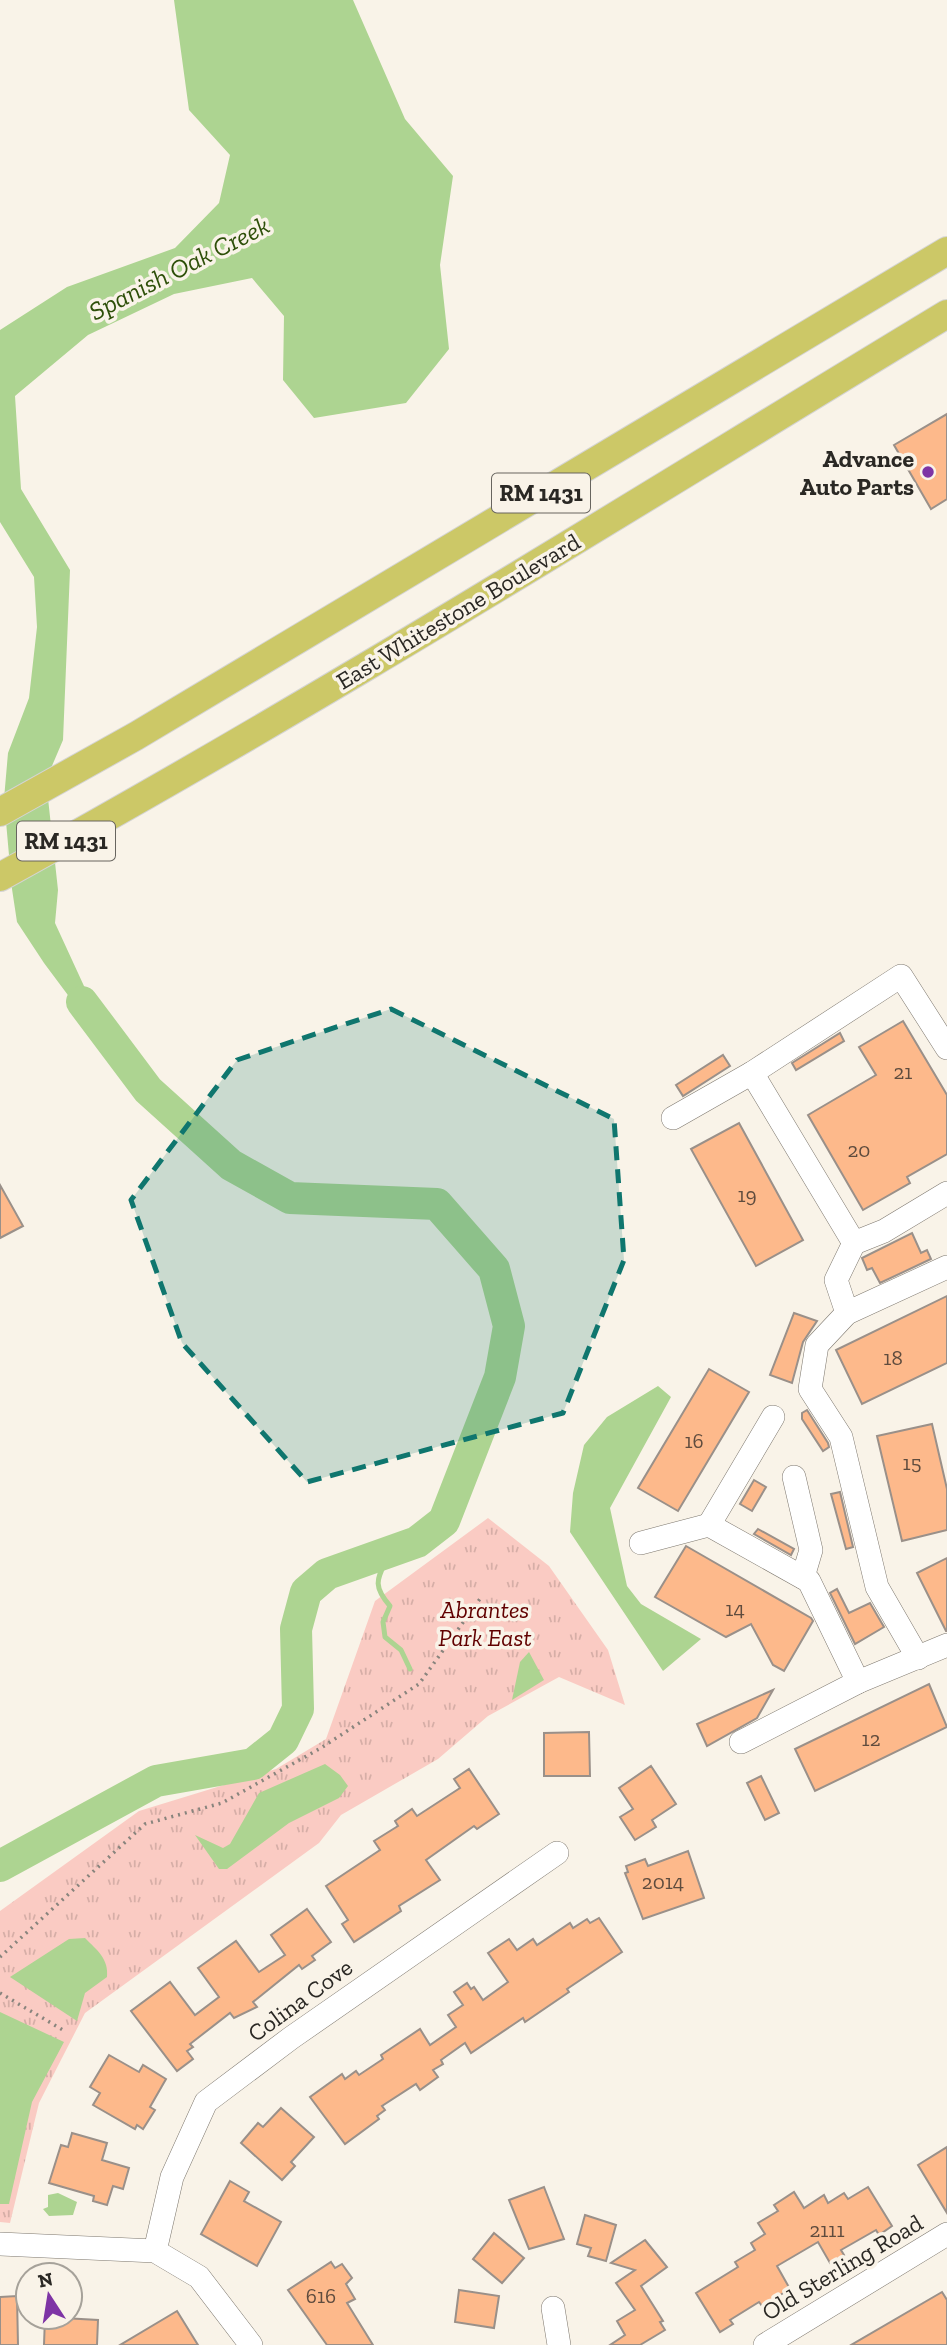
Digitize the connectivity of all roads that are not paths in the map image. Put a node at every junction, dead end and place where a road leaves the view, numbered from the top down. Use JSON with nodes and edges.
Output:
{"nodes":[{"id":1,"x":947,"y":251,"type":"edge"},
{"id":2,"x":947,"y":314,"type":"edge"},
{"id":3,"x":0,"y":812,"type":"edge"},
{"id":4,"x":0,"y":877,"type":"edge"},
{"id":5,"x":947,"y":1048,"type":"edge"},
{"id":6,"x":752,"y":1073,"type":"junction"},
{"id":7,"x":673,"y":1118,"type":"dead end"},
{"id":8,"x":947,"y":1193,"type":"edge"},
{"id":9,"x":854,"y":1243,"type":"junction"},
{"id":10,"x":947,"y":1267,"type":"edge"},
{"id":11,"x":847,"y":1313,"type":"junction"},
{"id":12,"x":773,"y":1417,"type":"dead end"},
{"id":13,"x":794,"y":1477,"type":"dead end"},
{"id":14,"x":709,"y":1525,"type":"junction"},
{"id":15,"x":641,"y":1543,"type":"dead end"},
{"id":16,"x":803,"y":1577,"type":"junction"},
{"id":17,"x":947,"y":1645,"type":"edge"},
{"id":18,"x":918,"y":1658,"type":"junction"},
{"id":19,"x":858,"y":1682,"type":"junction"},
{"id":20,"x":741,"y":1742,"type":"dead end"},
{"id":21,"x":557,"y":1853,"type":"dead end"},
{"id":22,"x":947,"y":2234,"type":"edge"},
{"id":23,"x":0,"y":2244,"type":"edge"},
{"id":24,"x":155,"y":2251,"type":"junction"},
{"id":25,"x":553,"y":2308,"type":"dead end"},
{"id":26,"x":251,"y":2345,"type":"edge"},
{"id":27,"x":559,"y":2345,"type":"edge"},
{"id":28,"x":765,"y":2345,"type":"edge"}],
"edges":[{"from":1,"to":3,"type":"main road","number":"RM 1431"},
{"from":2,"to":4,"type":"main road","name":"East Whitestone Boulevard","number":"RM 1431"},
{"from":5,"to":6,"type":"street"},
{"from":6,"to":7,"type":"street"},
{"from":6,"to":9,"type":"street"},
{"from":8,"to":9,"type":"street"},
{"from":9,"to":11,"type":"street"},
{"from":10,"to":11,"type":"street"},
{"from":11,"to":18,"type":"street"},
{"from":12,"to":14,"type":"street"},
{"from":13,"to":16,"type":"street"},
{"from":14,"to":15,"type":"street"},
{"from":14,"to":16,"type":"street"},
{"from":16,"to":19,"type":"street"},
{"from":17,"to":18,"type":"street"},
{"from":18,"to":19,"type":"street"},
{"from":19,"to":20,"type":"street"},
{"from":21,"to":24,"type":"street","name":"Colina Cove"},
{"from":22,"to":28,"type":"street","name":"Old Sterling Road"},
{"from":23,"to":24,"type":"street"},
{"from":24,"to":26,"type":"street"},
{"from":25,"to":27,"type":"street"}]}
